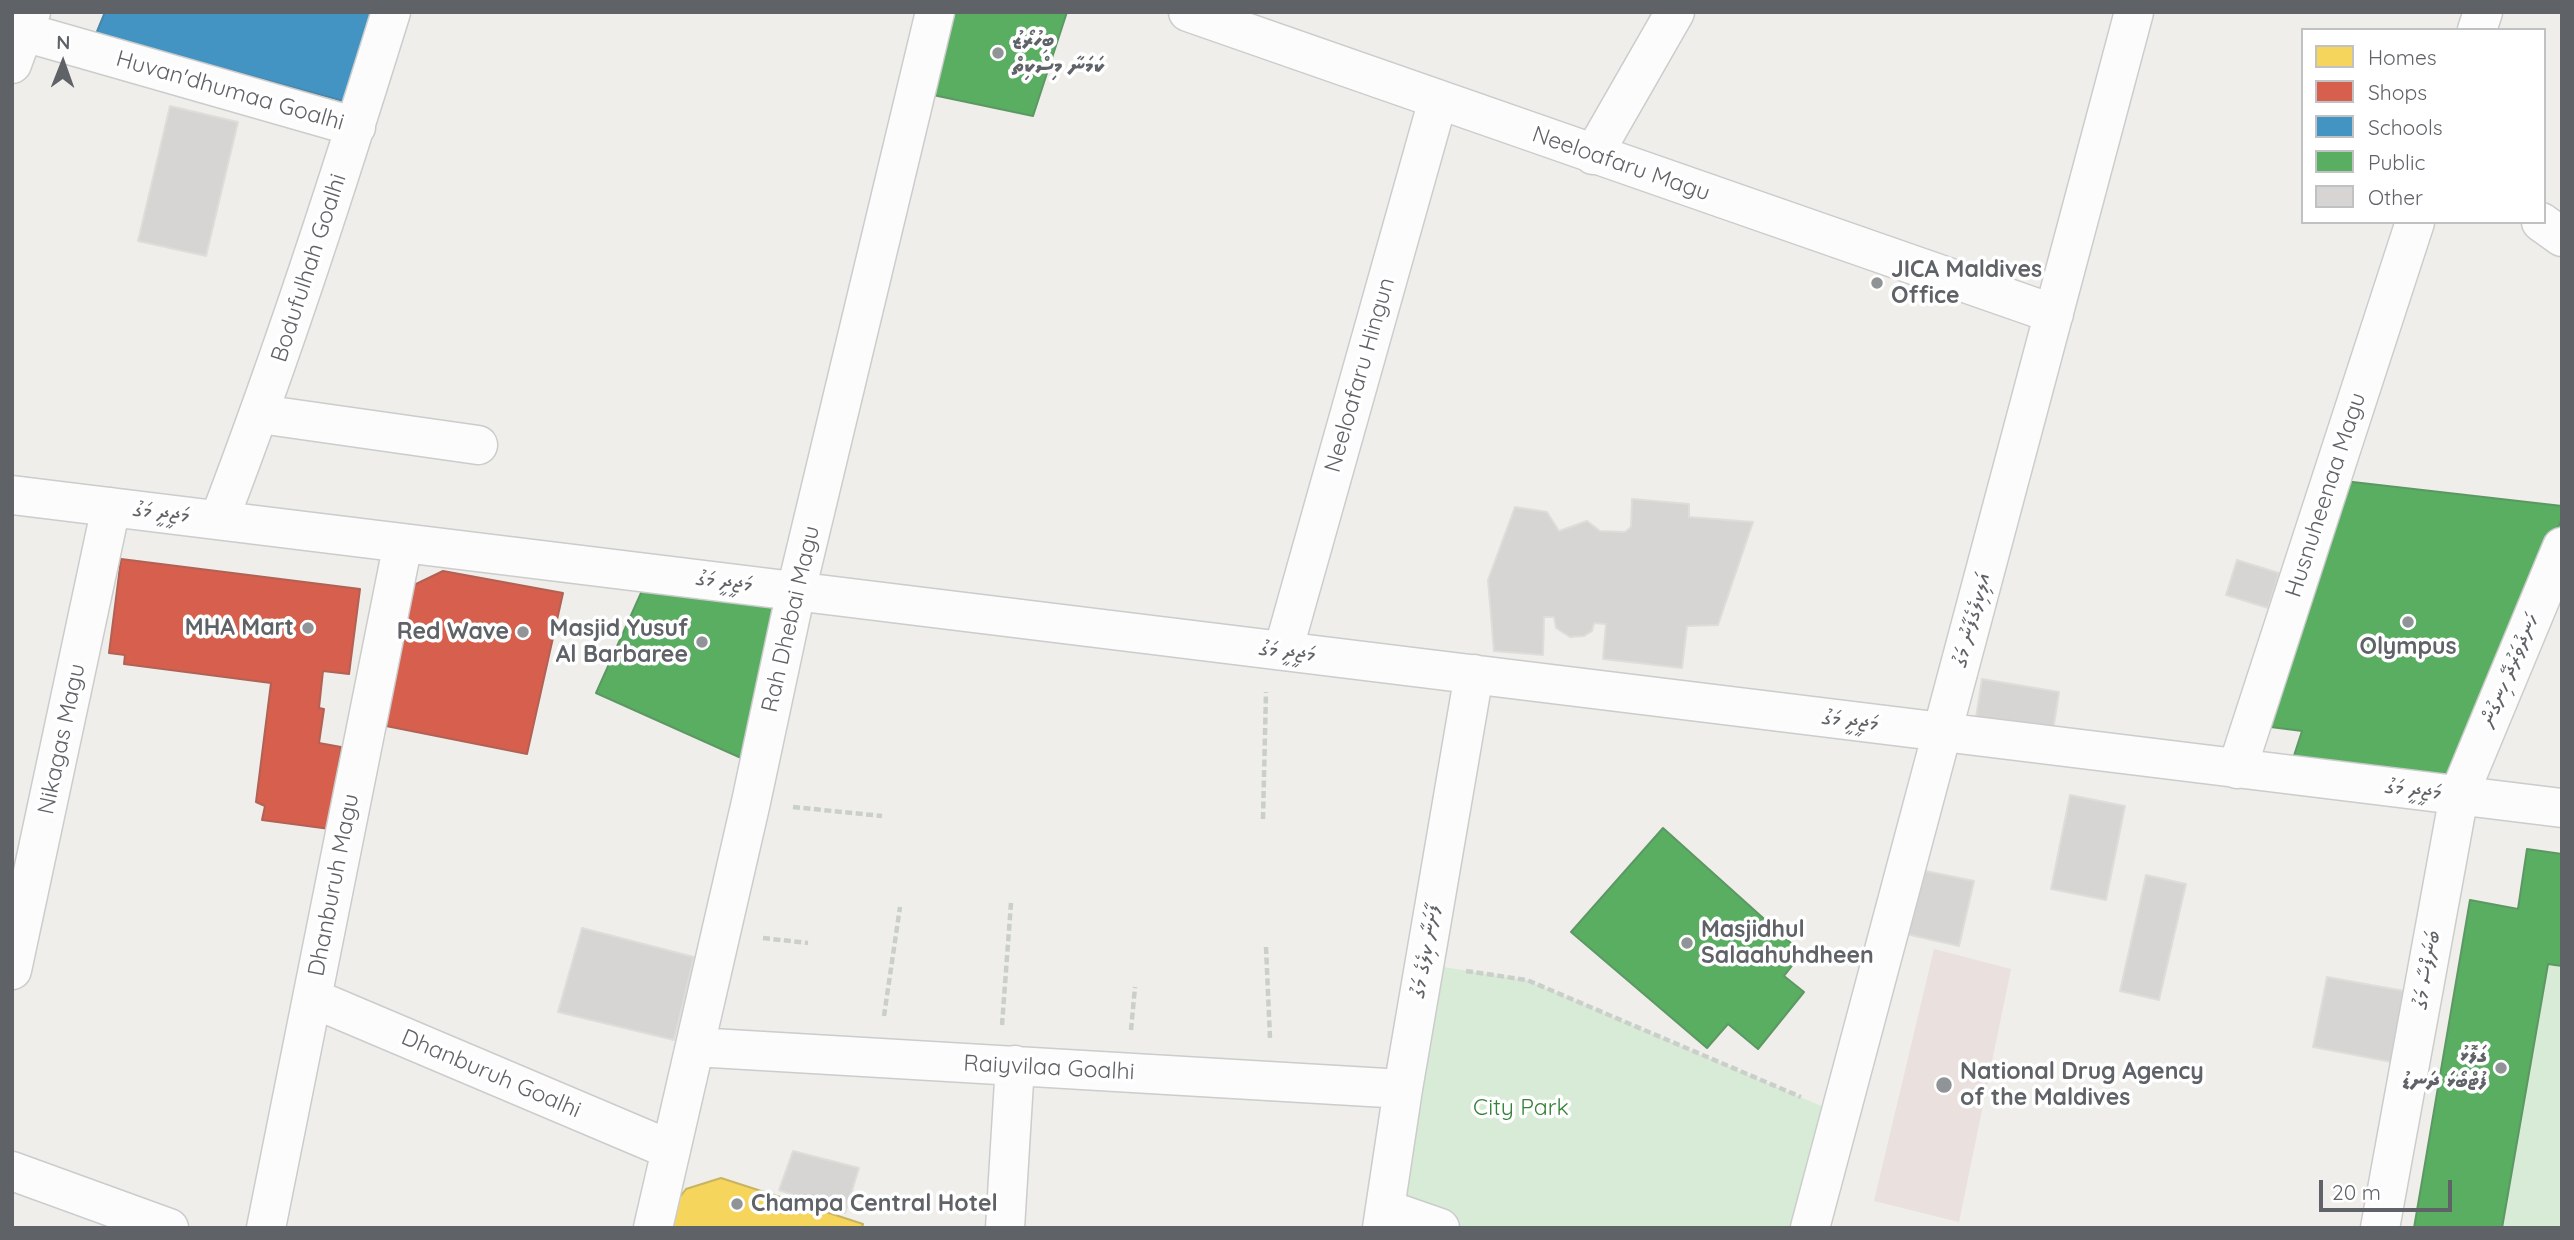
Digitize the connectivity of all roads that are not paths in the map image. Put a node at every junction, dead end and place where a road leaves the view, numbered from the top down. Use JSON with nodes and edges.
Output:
{"nodes":[{"id":1,"x":391,"y":12,"type":"edge"},
{"id":2,"x":935,"y":12,"type":"edge"},
{"id":3,"x":1188,"y":12,"type":"edge"},
{"id":4,"x":1675,"y":12,"type":"edge"},
{"id":5,"x":2134,"y":12,"type":"edge"},
{"id":6,"x":23,"y":36,"type":"edge"},
{"id":7,"x":1438,"y":100,"type":"junction"},
{"id":8,"x":356,"y":127,"type":"junction"},
{"id":9,"x":1593,"y":155,"type":"junction"},
{"id":10,"x":2414,"y":224,"type":"edge"},
{"id":11,"x":2543,"y":224,"type":"edge"},
{"id":12,"x":2562,"y":237,"type":"edge"},
{"id":13,"x":2054,"y":314,"type":"junction"},
{"id":14,"x":260,"y":414,"type":"junction"},
{"id":15,"x":478,"y":445,"type":"dead end"},
{"id":16,"x":12,"y":495,"type":"edge"},
{"id":17,"x":111,"y":507,"type":"junction"},
{"id":18,"x":219,"y":520,"type":"junction"},
{"id":19,"x":403,"y":543,"type":"junction"},
{"id":20,"x":2562,"y":547,"type":"edge"},
{"id":21,"x":796,"y":591,"type":"junction"},
{"id":22,"x":1275,"y":650,"type":"junction"},
{"id":23,"x":1474,"y":674,"type":"junction"},
{"id":24,"x":1942,"y":733,"type":"junction"},
{"id":25,"x":2237,"y":769,"type":"junction"},
{"id":26,"x":2459,"y":795,"type":"junction"},
{"id":27,"x":2562,"y":808,"type":"edge"},
{"id":28,"x":12,"y":971,"type":"edge"},
{"id":29,"x":312,"y":998,"type":"junction"},
{"id":30,"x":695,"y":1047,"type":"junction"},
{"id":31,"x":1007,"y":1065,"type":"junction"},
{"id":32,"x":1403,"y":1089,"type":"junction"},
{"id":33,"x":671,"y":1150,"type":"junction"},
{"id":34,"x":12,"y":1171,"type":"edge"},
{"id":35,"x":1383,"y":1218,"type":"edge"},
{"id":36,"x":169,"y":1228,"type":"edge"},
{"id":37,"x":266,"y":1228,"type":"edge"},
{"id":38,"x":653,"y":1228,"type":"edge"},
{"id":39,"x":1005,"y":1228,"type":"edge"},
{"id":40,"x":1440,"y":1228,"type":"edge"},
{"id":41,"x":1810,"y":1228,"type":"edge"},
{"id":42,"x":2380,"y":1228,"type":"edge"}],
"edges":[{"from":1,"to":8,"type":"street","name":"Bodufulhah Goalhi"},
{"from":2,"to":21,"type":"street","name":"Rah Dhebai Magu"},
{"from":3,"to":7,"type":"street","name":"Neeloafaru Magu"},
{"from":4,"to":9,"type":"street"},
{"from":5,"to":13,"type":"street","name":"އަލިކިލެގެފާނު މަގު"},
{"from":6,"to":8,"type":"street","name":"Huvan'dhumaa Goalhi"},
{"from":7,"to":9,"type":"street","name":"Neeloafaru Magu"},
{"from":7,"to":22,"type":"street","name":"Neeloafaru Hingun"},
{"from":8,"to":14,"type":"street","name":"Bodufulhah Goalhi"},
{"from":9,"to":13,"type":"street","name":"Neeloafaru Magu"},
{"from":10,"to":25,"type":"street","name":"Husnuheenaa Magu"},
{"from":11,"to":12,"type":"street"},
{"from":13,"to":24,"type":"street","name":"އަލިކިލެގެފާނު މަގު"},
{"from":14,"to":15,"type":"street"},
{"from":14,"to":18,"type":"street","name":"Bodufulhah Goalhi"},
{"from":16,"to":17,"type":"street","name":"މަޖީދީ މަގު"},
{"from":17,"to":18,"type":"street","name":"މަޖީދީ މަގު"},
{"from":17,"to":28,"type":"street","name":"Nikagas Magu"},
{"from":18,"to":19,"type":"street","name":"މަޖީދީ މަގު"},
{"from":19,"to":21,"type":"street","name":"މަޖީދީ މަގު"},
{"from":19,"to":29,"type":"street","name":"Dhanburuh Magu"},
{"from":20,"to":26,"type":"street","name":"ހަނދުވަރުދޭ ހިނގުން"},
{"from":21,"to":22,"type":"street","name":"މަޖީދީ މަގު"},
{"from":21,"to":30,"type":"street","name":"Rah Dhebai Magu"},
{"from":22,"to":23,"type":"street","name":"މަޖީދީ މަގު"},
{"from":23,"to":24,"type":"street","name":"މަޖީދީ މަގު"},
{"from":23,"to":32,"type":"street","name":"ފާށަނާ ކިލެގެ މަގު"},
{"from":24,"to":25,"type":"street","name":"މަޖީދީ މަގު"},
{"from":24,"to":41,"type":"street","name":"އަލިކިލެގެފާނު މަގު"},
{"from":25,"to":26,"type":"street","name":"މަޖީދީ މަގު"},
{"from":26,"to":27,"type":"street","name":"މަޖީދީ މަގު"},
{"from":26,"to":42,"type":"street","name":"ބަނަފްސާ މަގު"},
{"from":29,"to":33,"type":"street","name":"Dhanburuh Goalhi"},
{"from":29,"to":37,"type":"street","name":"Dhanburuh Magu"},
{"from":30,"to":31,"type":"street","name":"Raiyvilaa Goalhi"},
{"from":30,"to":33,"type":"street","name":"Rah Dhebai Magu"},
{"from":31,"to":32,"type":"street","name":"Raiyvilaa Goalhi"},
{"from":31,"to":39,"type":"street"},
{"from":32,"to":35,"type":"street","name":"ފާށަނާ ކިލެގެ މަގު"},
{"from":33,"to":38,"type":"street","name":"Rah Dhebai Magu"},
{"from":34,"to":36,"type":"street"},
{"from":35,"to":40,"type":"street"}]}
